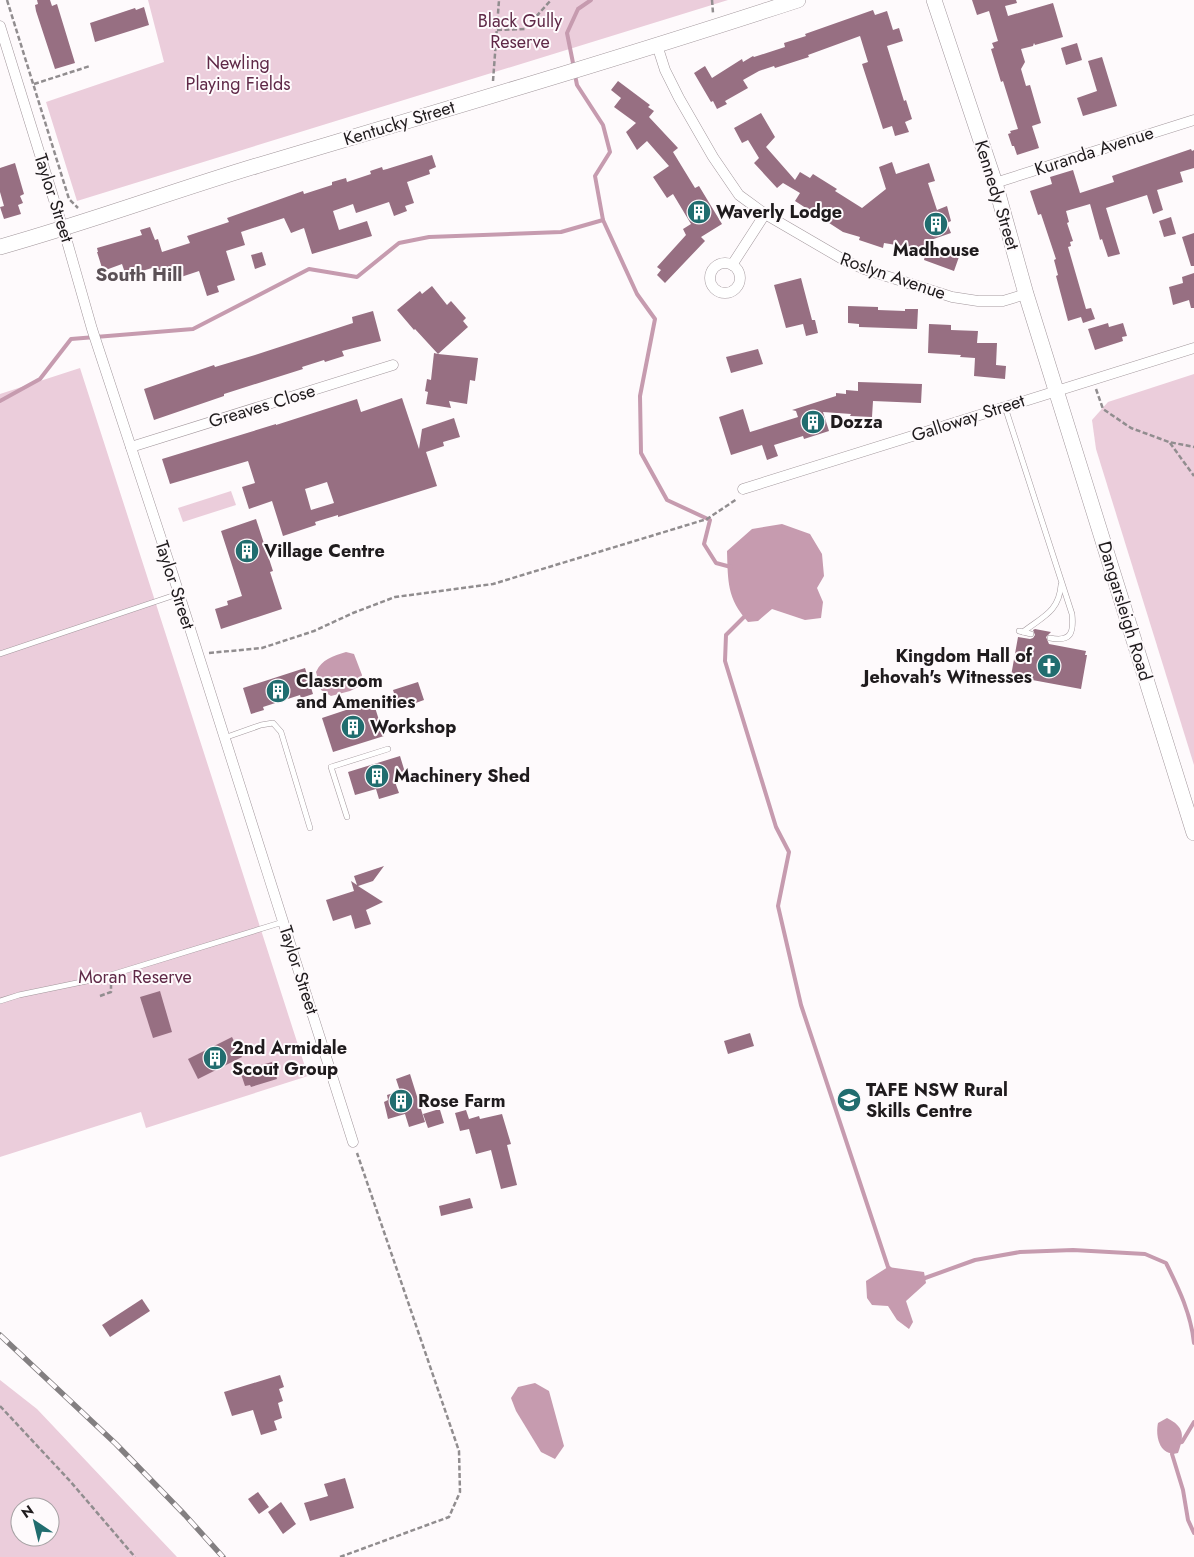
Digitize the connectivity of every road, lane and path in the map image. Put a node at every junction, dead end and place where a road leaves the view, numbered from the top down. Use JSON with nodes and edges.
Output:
{"nodes":[{"id":1,"x":8,"y":0,"type":"edge"},
{"id":2,"x":499,"y":0,"type":"edge"},
{"id":3,"x":551,"y":0,"type":"edge"},
{"id":4,"x":712,"y":0,"type":"edge"},
{"id":5,"x":798,"y":0,"type":"edge"},
{"id":6,"x":934,"y":0,"type":"edge"},
{"id":7,"x":713,"y":11,"type":"dead end"},
{"id":8,"x":0,"y":26,"type":"edge"},
{"id":9,"x":497,"y":30,"type":"junction"},
{"id":10,"x":657,"y":45,"type":"junction"},
{"id":11,"x":90,"y":66,"type":"dead end"},
{"id":12,"x":493,"y":80,"type":"dead end"},
{"id":13,"x":34,"y":84,"type":"junction"},
{"id":14,"x":1194,"y":120,"type":"edge"},
{"id":15,"x":994,"y":183,"type":"junction"},
{"id":16,"x":78,"y":209,"type":"dead end"},
{"id":17,"x":765,"y":214,"type":"junction"},
{"id":18,"x":63,"y":229,"type":"junction"},
{"id":19,"x":0,"y":247,"type":"edge"},
{"id":20,"x":732,"y":265,"type":"dead end"},
{"id":21,"x":1026,"y":294,"type":"junction"},
{"id":22,"x":1194,"y":348,"type":"edge"},
{"id":23,"x":393,"y":365,"type":"dead end"},
{"id":24,"x":1056,"y":390,"type":"junction"},
{"id":25,"x":1096,"y":391,"type":"dead end"},
{"id":26,"x":1004,"y":406,"type":"junction"},
{"id":27,"x":1169,"y":442,"type":"junction"},
{"id":28,"x":131,"y":447,"type":"junction"},
{"id":29,"x":1194,"y":447,"type":"edge"},
{"id":30,"x":1194,"y":476,"type":"edge"},
{"id":31,"x":743,"y":489,"type":"joint"},
{"id":32,"x":1061,"y":582,"type":"junction"},
{"id":33,"x":178,"y":594,"type":"junction"},
{"id":34,"x":1031,"y":634,"type":"dead end"},
{"id":35,"x":1050,"y":638,"type":"dead end"},
{"id":36,"x":203,"y":653,"type":"dead end"},
{"id":37,"x":0,"y":654,"type":"edge"},
{"id":38,"x":224,"y":738,"type":"junction"},
{"id":39,"x":388,"y":749,"type":"dead end"},
{"id":40,"x":347,"y":817,"type":"dead end"},
{"id":41,"x":310,"y":828,"type":"dead end"},
{"id":42,"x":1194,"y":833,"type":"edge"},
{"id":43,"x":284,"y":922,"type":"junction"},
{"id":44,"x":111,"y":975,"type":"junction"},
{"id":45,"x":100,"y":996,"type":"dead end"},
{"id":46,"x":0,"y":1001,"type":"edge"},
{"id":47,"x":353,"y":1142,"type":"joint"},
{"id":48,"x":0,"y":1406,"type":"edge"},
{"id":49,"x":135,"y":1557,"type":"edge"},
{"id":50,"x":340,"y":1557,"type":"edge"}],
"edges":[{"from":1,"to":13,"type":"path"},
{"from":2,"to":9,"type":"path"},
{"from":3,"to":9,"type":"path"},
{"from":4,"to":7,"type":"path"},
{"from":5,"to":10,"type":"street","name":"Kentucky Street"},
{"from":6,"to":15,"type":"street","name":"Kennedy Street"},
{"from":8,"to":18,"type":"street","name":"Taylor Street"},
{"from":9,"to":12,"type":"path"},
{"from":10,"to":17,"type":"street","name":"Roslyn Avenue"},
{"from":10,"to":18,"type":"street","name":"Kentucky Street"},
{"from":11,"to":13,"type":"path"},
{"from":13,"to":16,"type":"path"},
{"from":14,"to":15,"type":"street","name":"Kuranda Avenue"},
{"from":15,"to":21,"type":"street","name":"Kennedy Street"},
{"from":17,"to":20,"type":"street"},
{"from":17,"to":21,"type":"street","name":"Roslyn Avenue"},
{"from":18,"to":19,"type":"street","name":"Kentucky Street"},
{"from":18,"to":28,"type":"street","name":"Taylor Street"},
{"from":21,"to":24,"type":"street","name":"Kennedy Street"},
{"from":22,"to":24,"type":"street","name":"Galloway Street"},
{"from":23,"to":28,"type":"street","name":"Greaves Close"},
{"from":24,"to":26,"type":"street","name":"Galloway Street"},
{"from":24,"to":42,"type":"street","name":"Dangarsleigh Road"},
{"from":25,"to":27,"type":"path"},
{"from":26,"to":31,"type":"street","name":"Galloway Street"},
{"from":26,"to":32,"type":"lane"},
{"from":27,"to":29,"type":"path"},
{"from":27,"to":30,"type":"path"},
{"from":28,"to":33,"type":"street","name":"Taylor Street"},
{"from":31,"to":36,"type":"path"},
{"from":32,"to":34,"type":"lane"},
{"from":32,"to":35,"type":"lane"},
{"from":33,"to":37,"type":"lane"},
{"from":33,"to":38,"type":"street","name":"Taylor Street"},
{"from":38,"to":41,"type":"lane"},
{"from":38,"to":43,"type":"street","name":"Taylor Street"},
{"from":39,"to":40,"type":"lane"},
{"from":43,"to":44,"type":"lane"},
{"from":43,"to":47,"type":"street","name":"Taylor Street"},
{"from":44,"to":45,"type":"path"},
{"from":44,"to":46,"type":"lane"},
{"from":47,"to":50,"type":"path"},
{"from":48,"to":49,"type":"path"}]}
